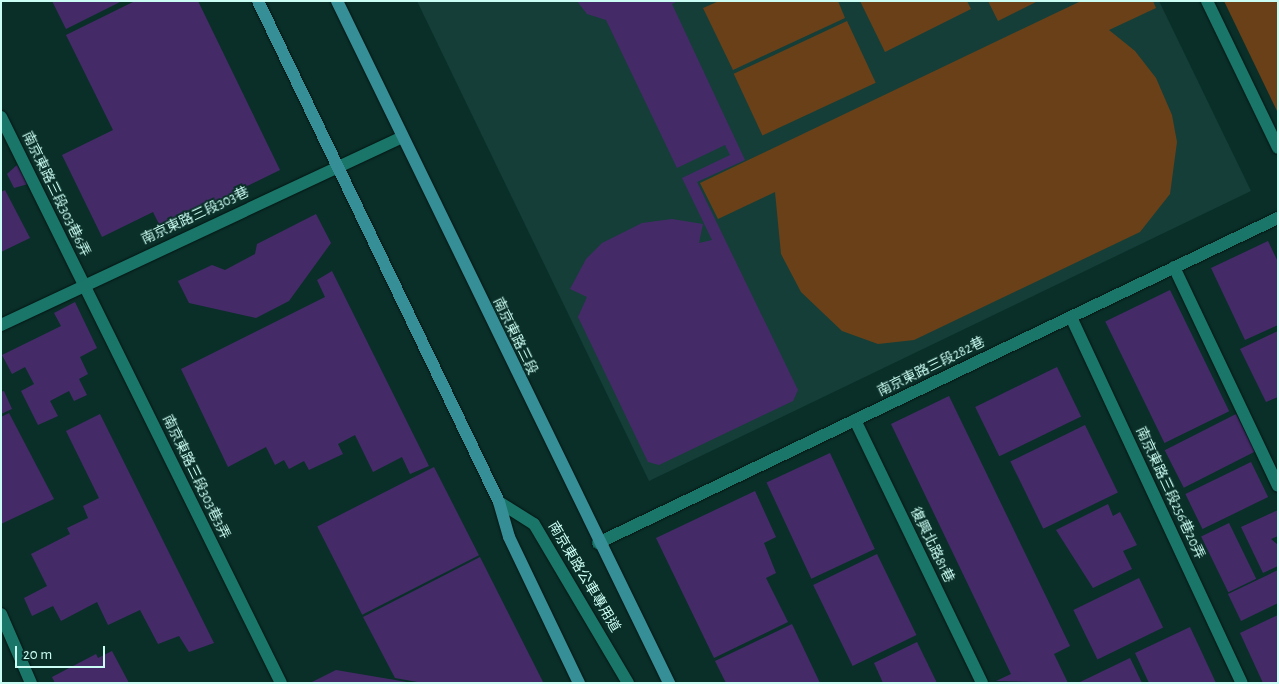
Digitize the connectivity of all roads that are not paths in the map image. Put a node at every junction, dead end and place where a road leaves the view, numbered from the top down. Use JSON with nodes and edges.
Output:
{"nodes":[{"id":1,"x":258,"y":1,"type":"edge"},
{"id":2,"x":337,"y":1,"type":"edge"},
{"id":3,"x":1207,"y":1,"type":"edge"},
{"id":4,"x":1,"y":117,"type":"edge"},
{"id":5,"x":402,"y":137,"type":"junction"},
{"id":6,"x":1278,"y":148,"type":"edge"},
{"id":7,"x":337,"y":166,"type":"junction"},
{"id":8,"x":1278,"y":218,"type":"edge"},
{"id":9,"x":1174,"y":267,"type":"junction"},
{"id":10,"x":83,"y":284,"type":"junction"},
{"id":11,"x":1071,"y":317,"type":"junction"},
{"id":12,"x":1,"y":324,"type":"edge"},
{"id":13,"x":855,"y":420,"type":"junction"},
{"id":14,"x":1278,"y":486,"type":"edge"},
{"id":15,"x":499,"y":502,"type":"junction"},
{"id":16,"x":598,"y":543,"type":"junction"},
{"id":17,"x":1,"y":614,"type":"edge"},
{"id":18,"x":31,"y":683,"type":"edge"},
{"id":19,"x":281,"y":683,"type":"edge"},
{"id":20,"x":579,"y":683,"type":"edge"},
{"id":21,"x":628,"y":683,"type":"edge"},
{"id":22,"x":669,"y":683,"type":"edge"},
{"id":23,"x":982,"y":683,"type":"edge"},
{"id":24,"x":1242,"y":683,"type":"edge"}],
"edges":[{"from":1,"to":7,"type":"main road"},
{"from":2,"to":5,"type":"main road","name":"南京東路三段"},
{"from":3,"to":6,"type":"street"},
{"from":4,"to":10,"type":"street","name":"南京東路三段303巷6弄"},
{"from":5,"to":7,"type":"street","name":"南京東路三段303巷"},
{"from":5,"to":16,"type":"main road","name":"南京東路三段"},
{"from":7,"to":10,"type":"street","name":"南京東路三段303巷"},
{"from":7,"to":15,"type":"main road"},
{"from":8,"to":9,"type":"street","name":"南京東路三段282巷"},
{"from":9,"to":11,"type":"street","name":"南京東路三段282巷"},
{"from":9,"to":14,"type":"street"},
{"from":10,"to":12,"type":"street","name":"南京東路三段303巷"},
{"from":10,"to":19,"type":"street","name":"南京東路三段303巷3弄"},
{"from":11,"to":13,"type":"street","name":"南京東路三段282巷"},
{"from":11,"to":24,"type":"street","name":"南京東路三段256巷20弄"},
{"from":13,"to":16,"type":"street","name":"南京東路三段282巷"},
{"from":13,"to":23,"type":"street","name":"復興北路81巷"},
{"from":15,"to":20,"type":"main road"},
{"from":15,"to":21,"type":"street","name":"南京東路公車專用道"},
{"from":16,"to":22,"type":"main road","name":"南京東路三段"},
{"from":17,"to":18,"type":"street"}]}
